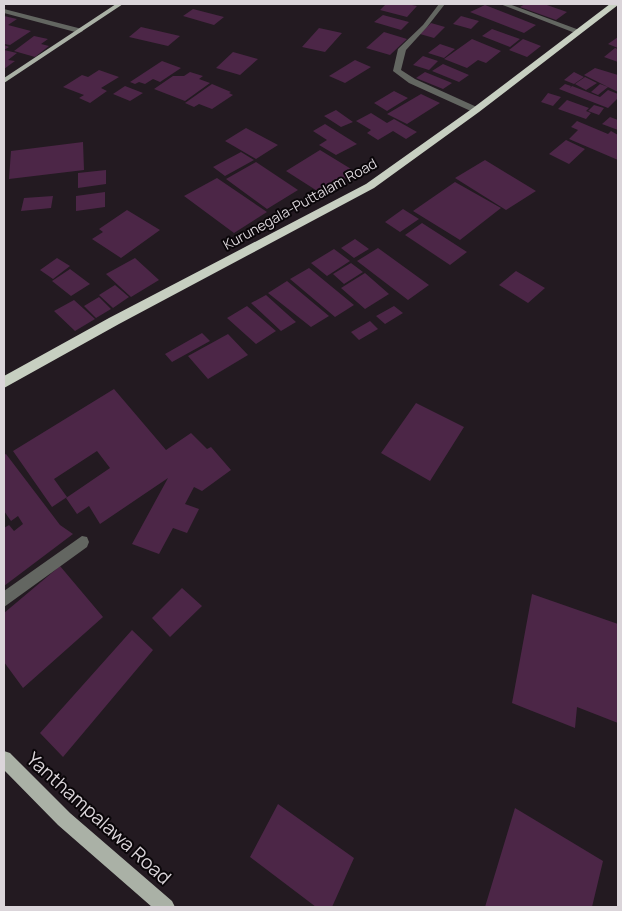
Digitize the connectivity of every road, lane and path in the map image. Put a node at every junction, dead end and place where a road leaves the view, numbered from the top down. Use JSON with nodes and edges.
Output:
{"nodes":[{"id":1,"x":120,"y":4,"type":"edge"},
{"id":2,"x":442,"y":4,"type":"edge"},
{"id":3,"x":503,"y":4,"type":"edge"},
{"id":4,"x":615,"y":4,"type":"edge"},
{"id":5,"x":4,"y":11,"type":"edge"},
{"id":6,"x":79,"y":31,"type":"junction"},
{"id":7,"x":578,"y":31,"type":"junction"},
{"id":8,"x":4,"y":81,"type":"edge"},
{"id":9,"x":476,"y":110,"type":"junction"},
{"id":10,"x":4,"y":383,"type":"edge"},
{"id":11,"x":82,"y":542,"type":"dead end"},
{"id":12,"x":4,"y":600,"type":"edge"},
{"id":13,"x":4,"y":759,"type":"edge"},
{"id":14,"x":166,"y":907,"type":"edge"}],
"edges":[{"from":1,"to":6,"type":"main road"},
{"from":2,"to":9,"type":"street"},
{"from":3,"to":7,"type":"street"},
{"from":4,"to":7,"type":"highway","name":"Kurunegala-Puttalam Road"},
{"from":5,"to":6,"type":"street"},
{"from":6,"to":8,"type":"main road"},
{"from":7,"to":9,"type":"highway","name":"Kurunegala-Puttalam Road"},
{"from":9,"to":10,"type":"highway","name":"Kurunegala-Puttalam Road"},
{"from":11,"to":12,"type":"street"},
{"from":13,"to":14,"type":"main road","name":"Yanthampalawa Road"}]}
